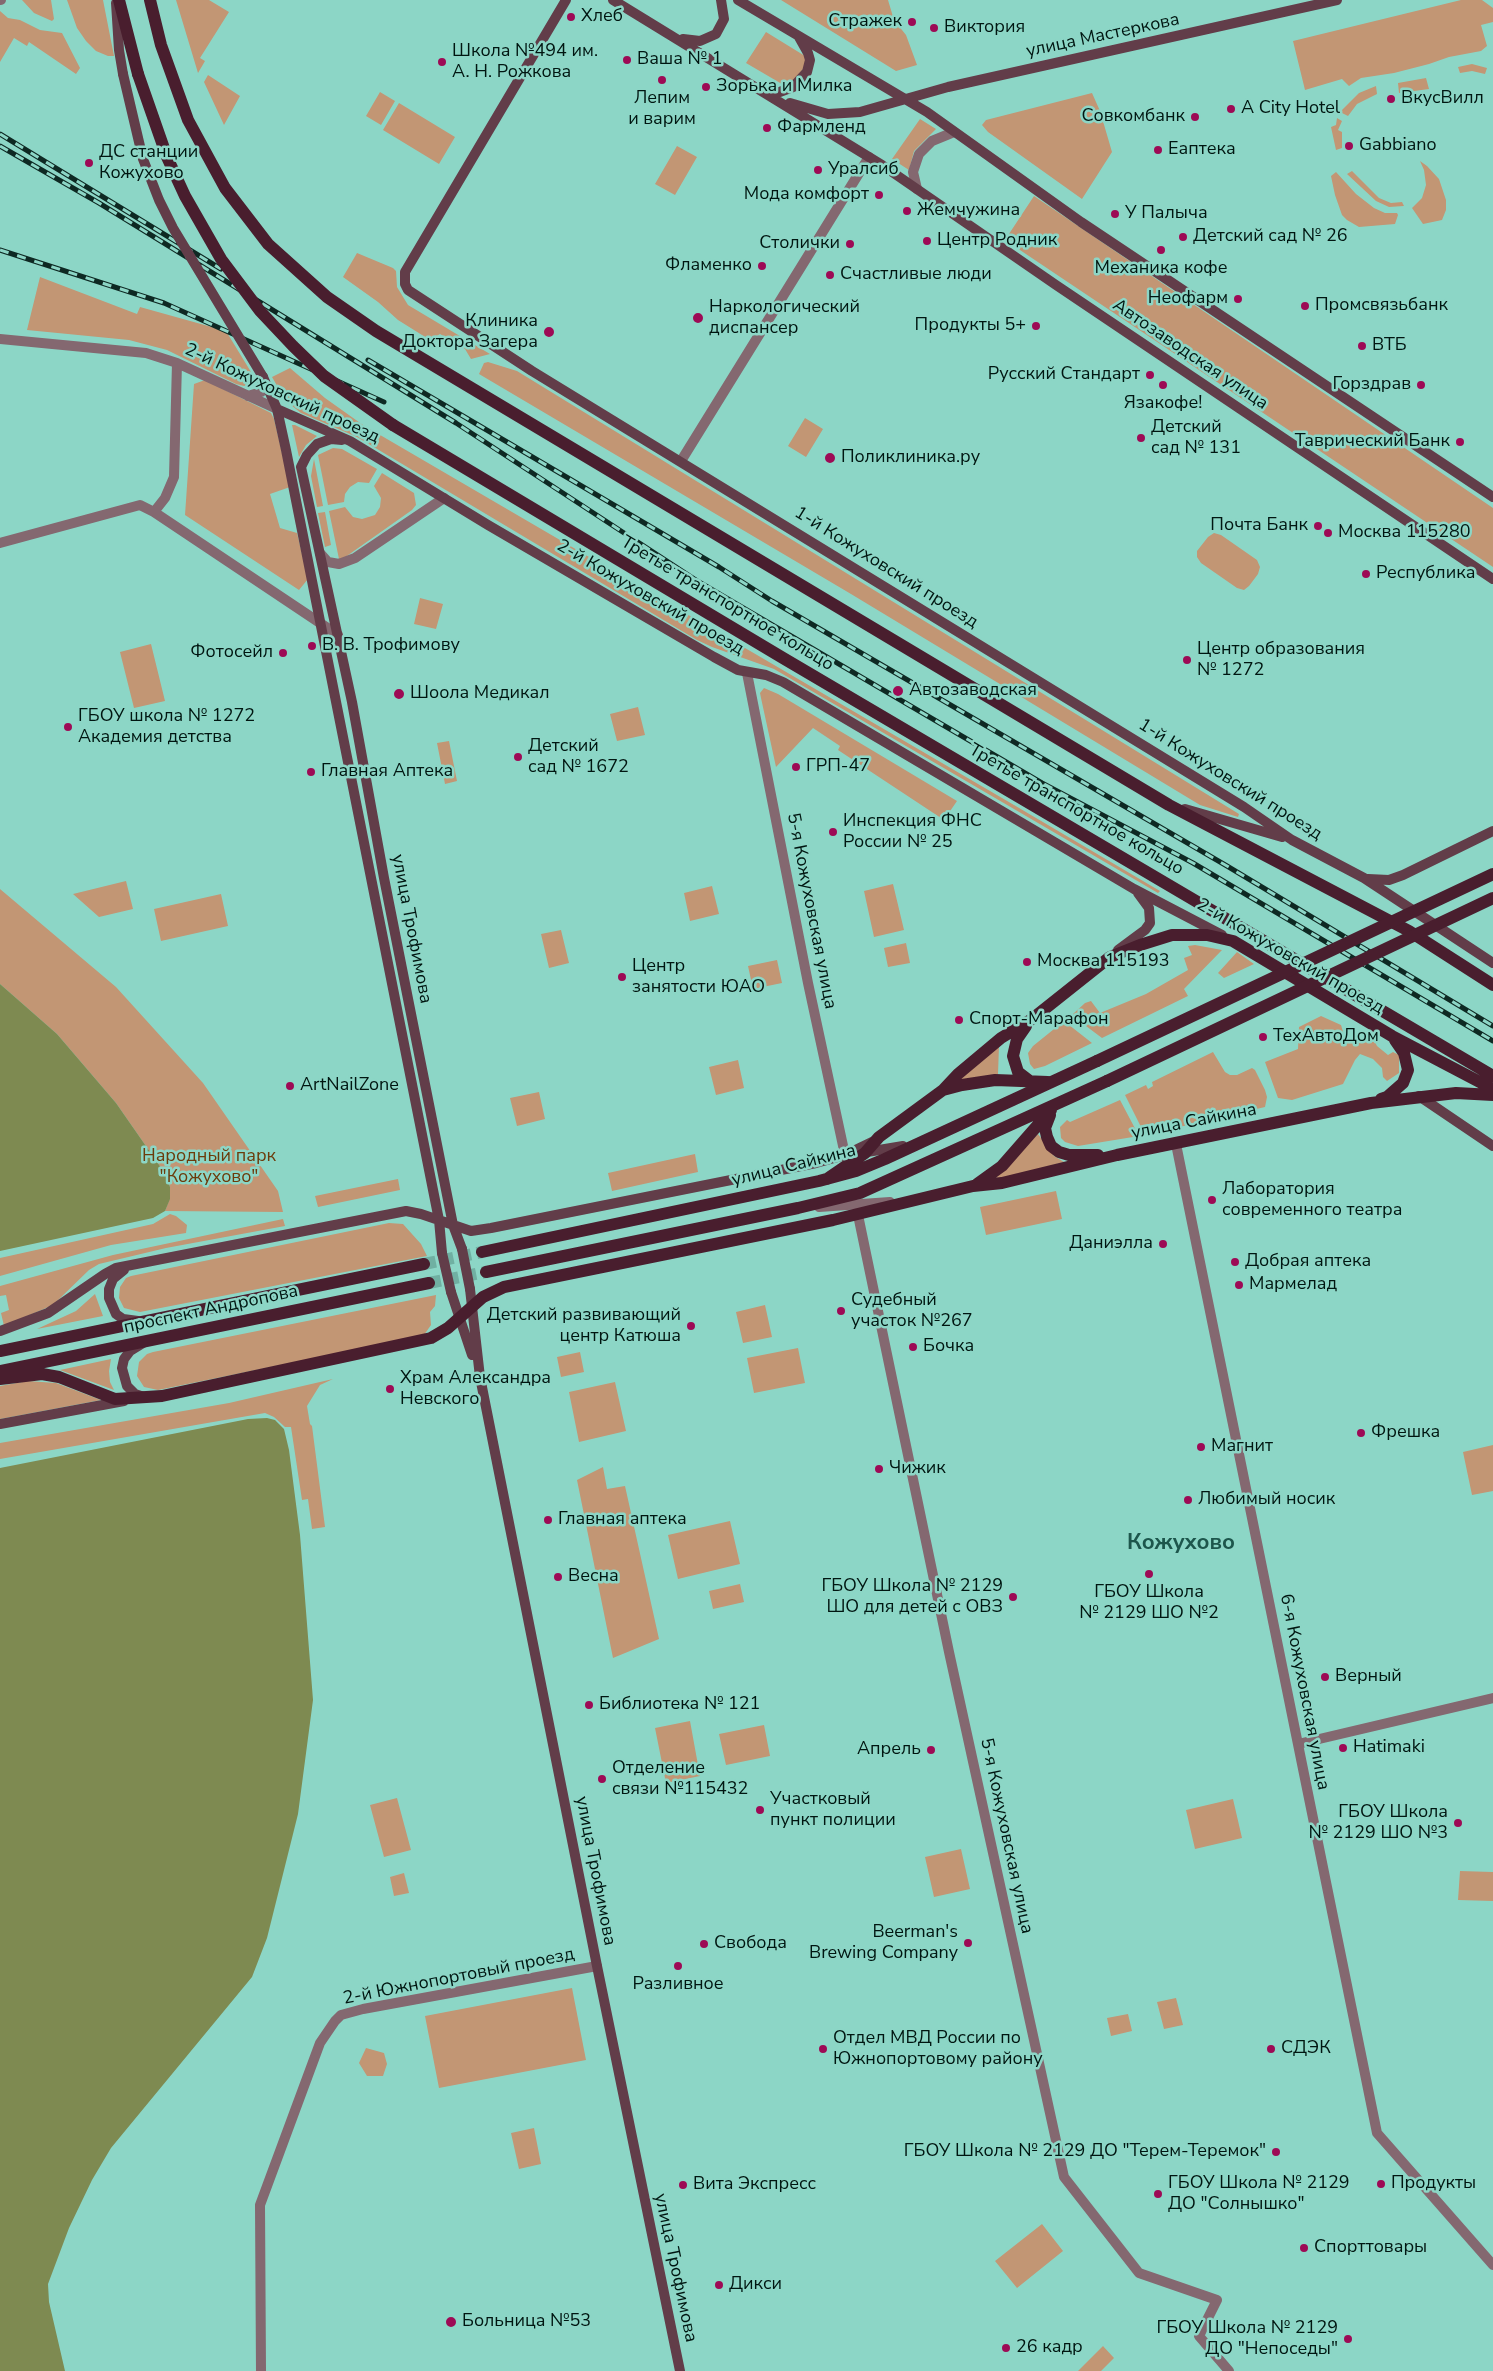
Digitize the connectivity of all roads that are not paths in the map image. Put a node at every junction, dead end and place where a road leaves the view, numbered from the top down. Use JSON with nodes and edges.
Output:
{"nodes":[{"id":1,"x":117,"y":0,"type":"edge"},
{"id":2,"x":150,"y":0,"type":"edge"},
{"id":3,"x":566,"y":0,"type":"edge"},
{"id":4,"x":613,"y":0,"type":"edge"},
{"id":5,"x":721,"y":0,"type":"edge"},
{"id":6,"x":738,"y":0,"type":"edge"},
{"id":7,"x":1337,"y":0,"type":"edge"},
{"id":8,"x":798,"y":36,"type":"junction"},
{"id":9,"x":677,"y":38,"type":"junction"},
{"id":10,"x":769,"y":95,"type":"junction"},
{"id":11,"x":905,"y":99,"type":"junction"},
{"id":12,"x":954,"y":132,"type":"junction"},
{"id":13,"x":869,"y":157,"type":"junction"},
{"id":14,"x":917,"y":190,"type":"junction"},
{"id":15,"x":0,"y":339,"type":"edge"},
{"id":16,"x":177,"y":363,"type":"junction"},
{"id":17,"x":263,"y":377,"type":"junction"},
{"id":18,"x":248,"y":396,"type":"junction"},
{"id":19,"x":277,"y":409,"type":"junction"},
{"id":20,"x":350,"y":441,"type":"junction"},
{"id":21,"x":681,"y":461,"type":"junction"},
{"id":22,"x":1493,"y":497,"type":"edge"},
{"id":23,"x":444,"y":498,"type":"junction"},
{"id":24,"x":154,"y":512,"type":"junction"},
{"id":25,"x":0,"y":543,"type":"edge"},
{"id":26,"x":320,"y":553,"type":"junction"},
{"id":27,"x":1493,"y":579,"type":"edge"},
{"id":28,"x":320,"y":624,"type":"junction"},
{"id":29,"x":338,"y":635,"type":"junction"},
{"id":30,"x":747,"y":672,"type":"junction"},
{"id":31,"x":1169,"y":805,"type":"junction"},
{"id":32,"x":1493,"y":831,"type":"edge"},
{"id":33,"x":1292,"y":840,"type":"junction"},
{"id":34,"x":1493,"y":874,"type":"edge"},
{"id":35,"x":1403,"y":875,"type":"junction"},
{"id":36,"x":1364,"y":878,"type":"junction"},
{"id":37,"x":1134,"y":889,"type":"junction"},
{"id":38,"x":1493,"y":898,"type":"edge"},
{"id":39,"x":1399,"y":900,"type":"junction"},
{"id":40,"x":1233,"y":941,"type":"junction"},
{"id":41,"x":1477,"y":954,"type":"junction"},
{"id":42,"x":1110,"y":957,"type":"junction"},
{"id":43,"x":1493,"y":957,"type":"edge"},
{"id":44,"x":1493,"y":963,"type":"edge"},
{"id":45,"x":1493,"y":985,"type":"edge"},
{"id":46,"x":1032,"y":1019,"type":"junction"},
{"id":47,"x":1392,"y":1036,"type":"junction"},
{"id":48,"x":1493,"y":1076,"type":"edge"},
{"id":49,"x":1060,"y":1079,"type":"junction"},
{"id":50,"x":1033,"y":1083,"type":"junction"},
{"id":51,"x":943,"y":1090,"type":"junction"},
{"id":52,"x":1493,"y":1090,"type":"edge"},
{"id":53,"x":1493,"y":1095,"type":"edge"},
{"id":54,"x":1419,"y":1096,"type":"junction"},
{"id":55,"x":1372,"y":1103,"type":"junction"},
{"id":56,"x":1054,"y":1106,"type":"junction"},
{"id":57,"x":879,"y":1137,"type":"junction"},
{"id":58,"x":921,"y":1142,"type":"junction"},
{"id":59,"x":1176,"y":1144,"type":"junction"},
{"id":60,"x":1493,"y":1146,"type":"edge"},
{"id":61,"x":865,"y":1153,"type":"junction"},
{"id":62,"x":845,"y":1155,"type":"junction"},
{"id":63,"x":1117,"y":1155,"type":"junction"},
{"id":64,"x":827,"y":1179,"type":"junction"},
{"id":65,"x":973,"y":1186,"type":"junction"},
{"id":66,"x":909,"y":1201,"type":"junction"},
{"id":67,"x":798,"y":1208,"type":"junction"},
{"id":68,"x":858,"y":1215,"type":"junction"},
{"id":69,"x":439,"y":1220,"type":"junction"},
{"id":70,"x":453,"y":1225,"type":"junction"},
{"id":71,"x":482,"y":1252,"type":"tunnel mouth"},
{"id":72,"x":140,"y":1264,"type":"junction"},
{"id":73,"x":424,"y":1264,"type":"tunnel mouth"},
{"id":74,"x":486,"y":1272,"type":"tunnel mouth"},
{"id":75,"x":429,"y":1283,"type":"tunnel mouth"},
{"id":76,"x":472,"y":1308,"type":"junction"},
{"id":77,"x":460,"y":1318,"type":"junction"},
{"id":78,"x":146,"y":1321,"type":"junction"},
{"id":79,"x":0,"y":1331,"type":"edge"},
{"id":80,"x":150,"y":1340,"type":"junction"},
{"id":81,"x":0,"y":1351,"type":"edge"},
{"id":82,"x":0,"y":1371,"type":"edge"},
{"id":83,"x":480,"y":1377,"type":"junction"},
{"id":84,"x":0,"y":1379,"type":"edge"},
{"id":85,"x":145,"y":1398,"type":"junction"},
{"id":86,"x":0,"y":1424,"type":"edge"},
{"id":87,"x":1493,"y":1698,"type":"edge"},
{"id":88,"x":1298,"y":1744,"type":"junction"},
{"id":89,"x":596,"y":1966,"type":"junction"},
{"id":90,"x":1493,"y":2265,"type":"edge"},
{"id":91,"x":261,"y":2371,"type":"edge"},
{"id":92,"x":680,"y":2371,"type":"edge"},
{"id":93,"x":1230,"y":2371,"type":"edge"}],
"edges":[{"from":1,"to":17,"type":"main road","name":"улица Трофимова","bridge":true},
{"from":1,"to":48,"type":"main road","name":"Третье транспортное кольцо","bridge":true},
{"from":2,"to":31,"type":"main road"},
{"from":3,"to":21,"type":"main road","name":"1-й Кожуховский проезд"},
{"from":4,"to":9,"type":"main road"},
{"from":5,"to":9,"type":"main road"},
{"from":6,"to":8,"type":"main road"},
{"from":7,"to":11,"type":"main road","name":"улица Мастеркова"},
{"from":8,"to":10,"type":"main road"},
{"from":8,"to":11,"type":"main road"},
{"from":9,"to":10,"type":"main road"},
{"from":10,"to":11,"type":"main road","name":"улица Мастеркова"},
{"from":10,"to":13,"type":"main road","name":"Автозаводская улица"},
{"from":11,"to":12,"type":"main road"},
{"from":12,"to":14,"type":"street"},
{"from":12,"to":22,"type":"main road"},
{"from":13,"to":14,"type":"main road","name":"Автозаводская улица"},
{"from":13,"to":21,"type":"street"},
{"from":14,"to":27,"type":"main road","name":"Автозаводская улица"},
{"from":15,"to":16,"type":"street","name":"2-й Кожуховский проезд"},
{"from":16,"to":18,"type":"street","name":"2-й Кожуховский проезд"},
{"from":16,"to":24,"type":"street"},
{"from":17,"to":18,"type":"street"},
{"from":17,"to":19,"type":"main road","name":"улица Трофимова"},
{"from":18,"to":19,"type":"street","name":"2-й Кожуховский проезд"},
{"from":19,"to":20,"type":"main road","name":"2-й Кожуховский проезд"},
{"from":19,"to":28,"type":"main road","name":"улица Трофимова"},
{"from":20,"to":23,"type":"main road","name":"2-й Кожуховский проезд"},
{"from":20,"to":26,"type":"main road","name":"улица Трофимова"},
{"from":21,"to":33,"type":"main road","name":"1-й Кожуховский проезд"},
{"from":23,"to":26,"type":"street"},
{"from":23,"to":30,"type":"main road","name":"2-й Кожуховский проезд"},
{"from":24,"to":25,"type":"street"},
{"from":24,"to":28,"type":"street"},
{"from":26,"to":29,"type":"main road","name":"улица Трофимова"},
{"from":28,"to":29,"type":"street"},
{"from":28,"to":69,"type":"main road","name":"улица Трофимова"},
{"from":29,"to":70,"type":"main road","name":"улица Трофимова"},
{"from":30,"to":37,"type":"main road","name":"2-й Кожуховский проезд"},
{"from":30,"to":62,"type":"street","name":"5-я Кожуховская улица"},
{"from":31,"to":33,"type":"main road"},
{"from":31,"to":45,"type":"main road"},
{"from":32,"to":35,"type":"main road"},
{"from":33,"to":36,"type":"main road","name":"1-й Кожуховский проезд"},
{"from":34,"to":49,"type":"main road","name":"улица Сайкина","bridge":true},
{"from":35,"to":36,"type":"main road"},
{"from":35,"to":39,"type":"main road"},
{"from":36,"to":39,"type":"main road","name":"1-й Кожуховский проезд"},
{"from":37,"to":40,"type":"main road","name":"2-й Кожуховский проезд"},
{"from":37,"to":42,"type":"main road"},
{"from":38,"to":56,"type":"main road","name":"улица Сайкина","bridge":true},
{"from":39,"to":41,"type":"main road","name":"1-й Кожуховский проезд"},
{"from":40,"to":42,"type":"main road"},
{"from":40,"to":47,"type":"main road","name":"2-й Кожуховский проезд"},
{"from":41,"to":43,"type":"main road"},
{"from":41,"to":44,"type":"main road","name":"1-й Кожуховский проезд"},
{"from":42,"to":46,"type":"main road"},
{"from":46,"to":50,"type":"main road"},
{"from":46,"to":51,"type":"main road"},
{"from":47,"to":52,"type":"main road","name":"2-й Кожуховский проезд"},
{"from":47,"to":55,"type":"main road"},
{"from":49,"to":50,"type":"main road"},
{"from":49,"to":58,"type":"main road","name":"улица Сайкина"},
{"from":50,"to":51,"type":"main road"},
{"from":51,"to":57,"type":"main road"},
{"from":53,"to":54,"type":"main road","name":"улица Сайкина"},
{"from":54,"to":55,"type":"main road","name":"улица Сайкина"},
{"from":54,"to":60,"type":"main road"},
{"from":55,"to":59,"type":"main road","name":"улица Сайкина"},
{"from":56,"to":63,"type":"main road"},
{"from":56,"to":65,"type":"main road"},
{"from":56,"to":67,"type":"main road","name":"улица Сайкина"},
{"from":57,"to":61,"type":"main road"},
{"from":57,"to":62,"type":"main road"},
{"from":58,"to":61,"type":"main road"},
{"from":58,"to":64,"type":"main road","name":"улица Сайкина"},
{"from":59,"to":63,"type":"main road","name":"улица Сайкина"},
{"from":59,"to":88,"type":"street","name":"6-я Кожуховская улица"},
{"from":61,"to":62,"type":"main road"},
{"from":61,"to":64,"type":"main road"},
{"from":62,"to":70,"type":"main road"},
{"from":63,"to":65,"type":"main road","name":"улица Сайкина"},
{"from":64,"to":71,"type":"main road","name":"улица Сайкина"},
{"from":65,"to":66,"type":"main road","name":"улица Сайкина"},
{"from":66,"to":67,"type":"street","name":"улица Сайкина"},
{"from":66,"to":68,"type":"main road"},
{"from":67,"to":74,"type":"main road","name":"улица Сайкина"},
{"from":68,"to":76,"type":"main road"},
{"from":68,"to":93,"type":"street","name":"5-я Кожуховская улица"},
{"from":69,"to":70,"type":"main road"},
{"from":69,"to":72,"type":"main road"},
{"from":69,"to":77,"type":"main road","name":"улица Трофимова","bridge":true},
{"from":70,"to":76,"type":"main road","name":"улица Трофимова","bridge":true},
{"from":72,"to":78,"type":"main road"},
{"from":72,"to":79,"type":"main road"},
{"from":73,"to":78,"type":"main road","name":"проспект Андропова"},
{"from":75,"to":80,"type":"main road","name":"проспект Андропова"},
{"from":76,"to":77,"type":"main road"},
{"from":76,"to":83,"type":"main road","name":"улица Трофимова"},
{"from":77,"to":83,"type":"main road","name":"улица Трофимова"},
{"from":77,"to":85,"type":"main road"},
{"from":78,"to":81,"type":"main road","name":"проспект Андропова"},
{"from":80,"to":82,"type":"main road","name":"проспект Андропова"},
{"from":80,"to":85,"type":"main road"},
{"from":83,"to":89,"type":"main road","name":"улица Трофимова"},
{"from":84,"to":85,"type":"main road"},
{"from":85,"to":86,"type":"main road"},
{"from":87,"to":88,"type":"street"},
{"from":88,"to":90,"type":"street","name":"6-я Кожуховская улица"},
{"from":89,"to":91,"type":"street","name":"2-й Южнопортовый проезд"},
{"from":89,"to":92,"type":"main road","name":"улица Трофимова"}]}
